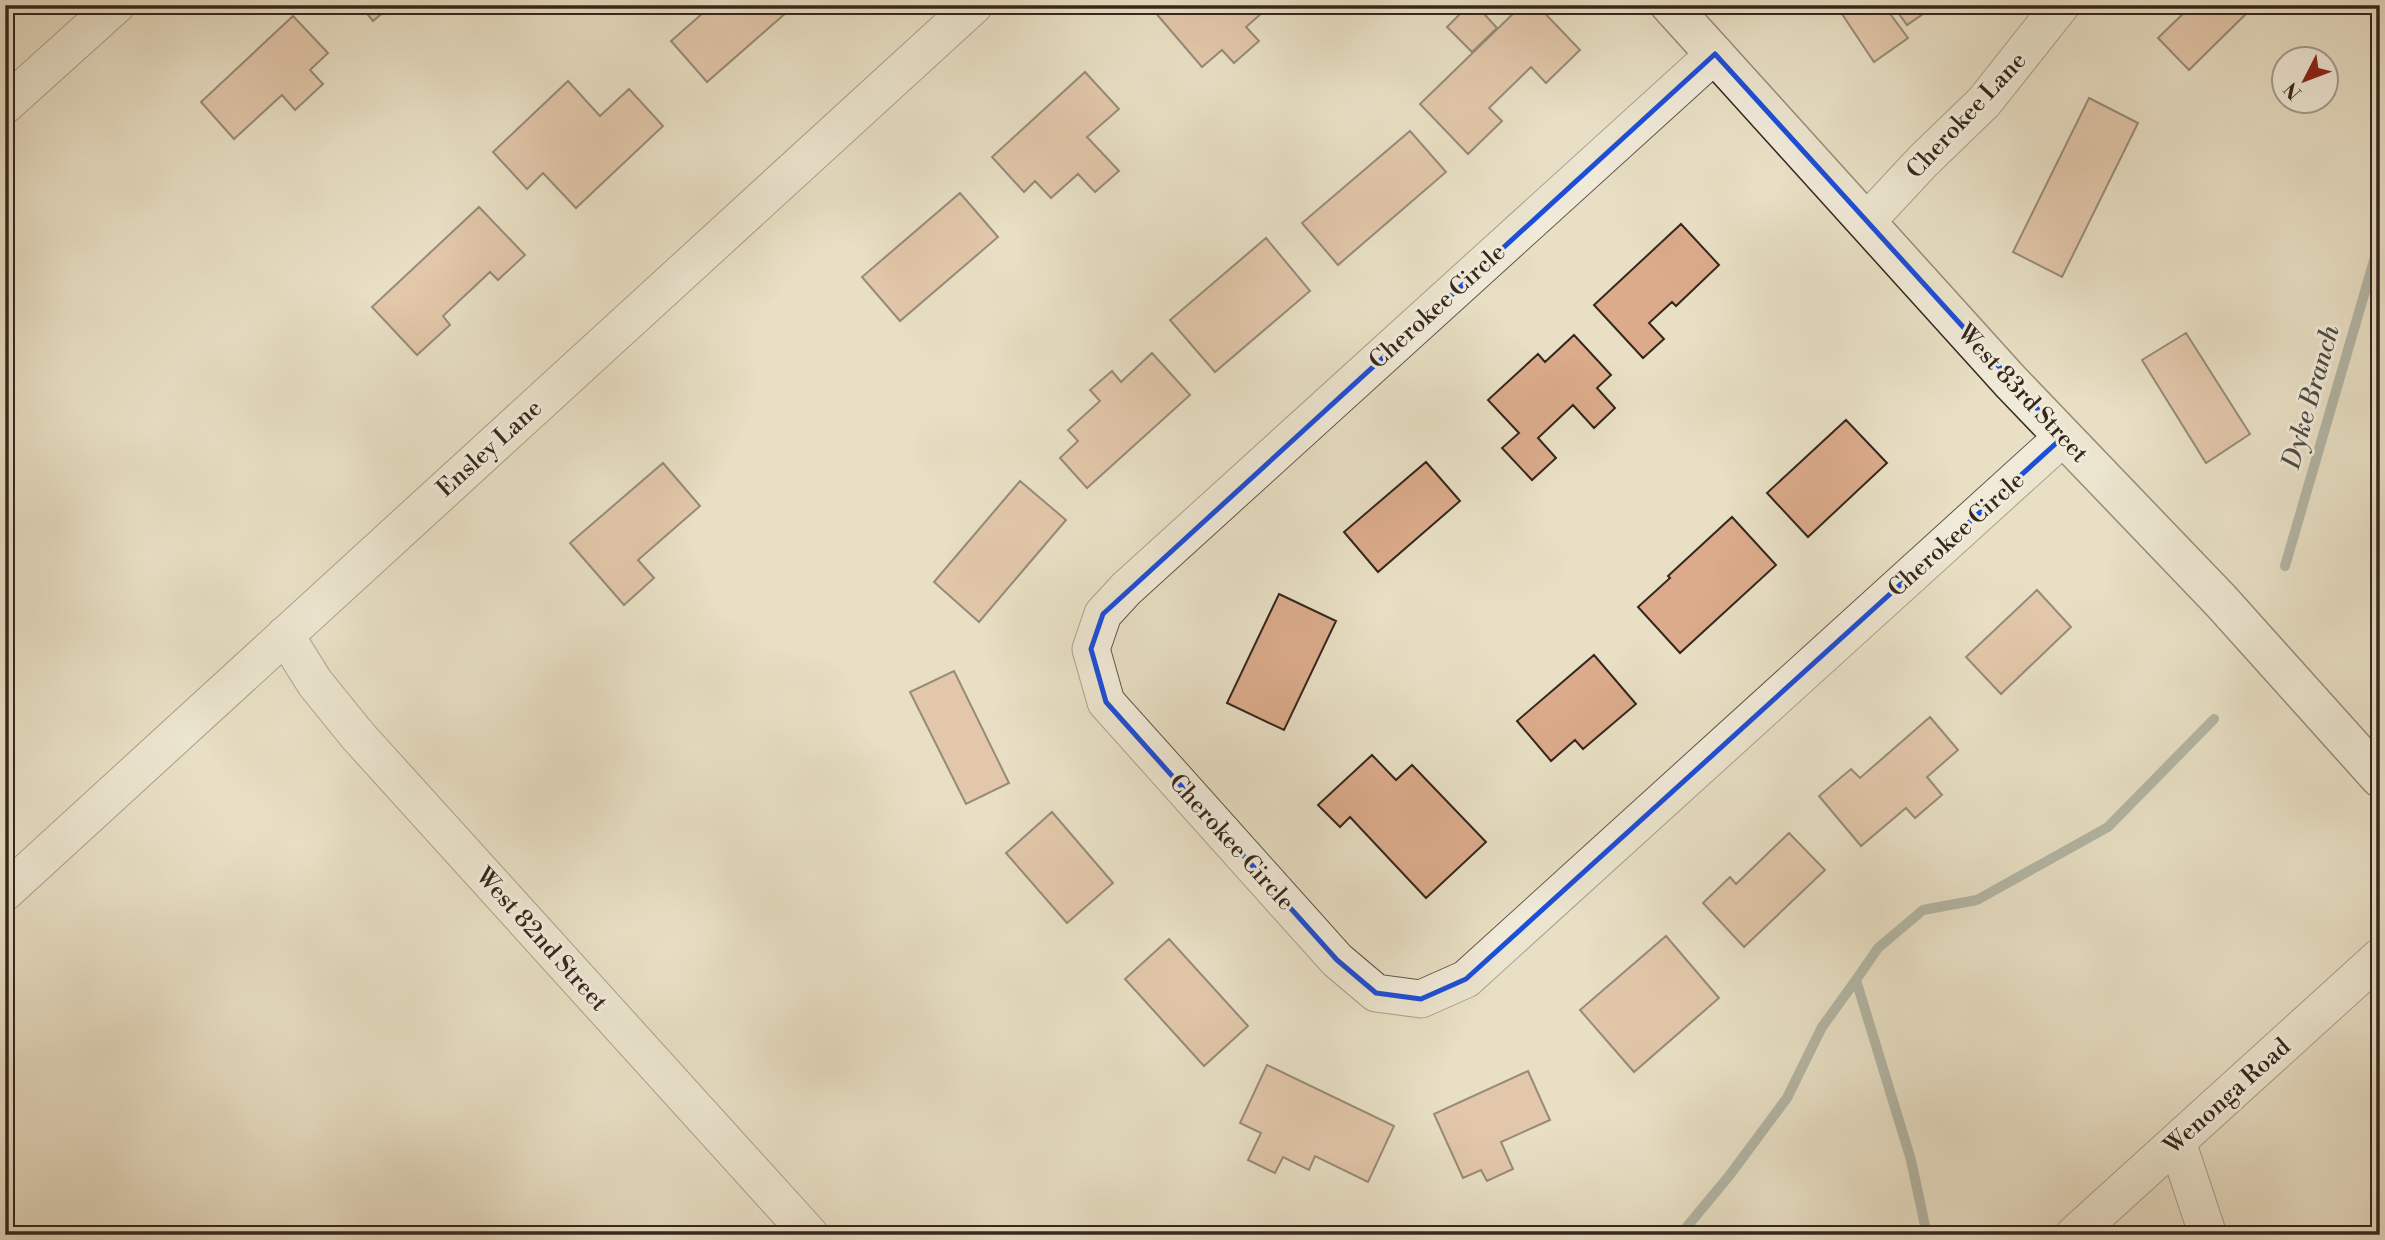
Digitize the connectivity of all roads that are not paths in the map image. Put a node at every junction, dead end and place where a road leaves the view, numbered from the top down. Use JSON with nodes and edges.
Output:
{"nodes":[{"id":1,"x":116,"y":5,"type":"edge"},
{"id":2,"x":974,"y":5,"type":"edge"},
{"id":3,"x":1670,"y":5,"type":"edge"},
{"id":4,"x":2061,"y":5,"type":"edge"},
{"id":5,"x":1715,"y":54,"type":"junction"},
{"id":6,"x":5,"y":105,"type":"edge"},
{"id":7,"x":1867,"y":221,"type":"junction"},
{"id":8,"x":2063,"y":437,"type":"junction"},
{"id":9,"x":285,"y":635,"type":"junction"},
{"id":10,"x":2380,"y":778,"type":"edge"},
{"id":11,"x":5,"y":892,"type":"edge"},
{"id":12,"x":2380,"y":957,"type":"edge"},
{"id":13,"x":2176,"y":1142,"type":"junction"},
{"id":14,"x":810,"y":1235,"type":"edge"},
{"id":15,"x":2074,"y":1235,"type":"edge"},
{"id":16,"x":2208,"y":1235,"type":"edge"}],
"edges":[{"from":1,"to":6,"type":"street"},
{"from":2,"to":9,"type":"street","name":"Ensley Lane"},
{"from":3,"to":5,"type":"street","name":"West 83rd Street"},
{"from":4,"to":7,"type":"street","name":"Cherokee Lane"},
{"from":5,"to":7,"type":"street","name":"West 83rd Street"},
{"from":5,"to":8,"type":"street","name":"Cherokee Circle"},
{"from":7,"to":8,"type":"street","name":"West 83rd Street"},
{"from":8,"to":10,"type":"street","name":"West 83rd Street"},
{"from":9,"to":11,"type":"street","name":"Ensley Lane"},
{"from":9,"to":14,"type":"street","name":"West 82nd Street"},
{"from":12,"to":13,"type":"street","name":"Wenonga Road"},
{"from":13,"to":15,"type":"street","name":"Wenonga Road"},
{"from":13,"to":16,"type":"street"}]}
